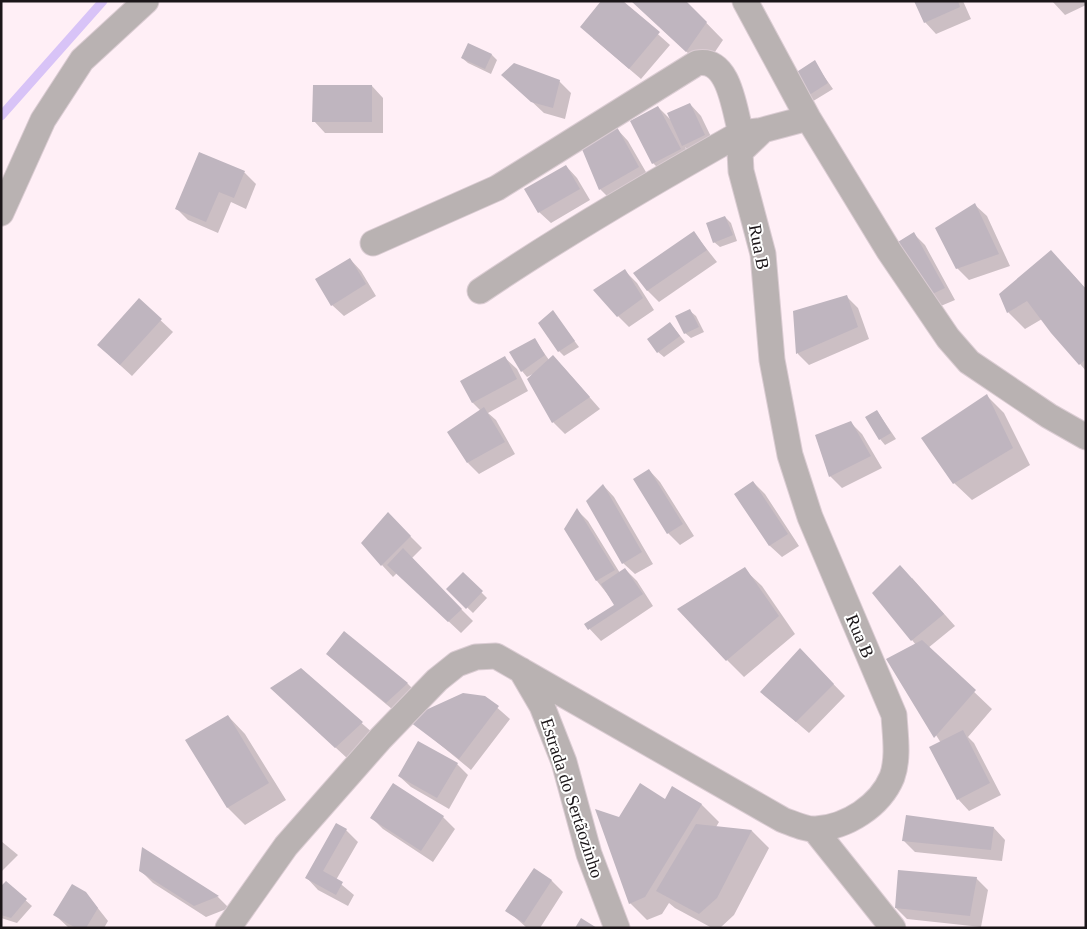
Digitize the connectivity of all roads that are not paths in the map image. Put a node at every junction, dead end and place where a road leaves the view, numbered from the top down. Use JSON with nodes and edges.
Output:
{"nodes":[{"id":1,"x":146,"y":1,"type":"edge"},
{"id":2,"x":745,"y":1,"type":"edge"},
{"id":3,"x":808,"y":118,"type":"junction"},
{"id":4,"x":752,"y":132,"type":"junction"},
{"id":5,"x":1,"y":212,"type":"edge"},
{"id":6,"x":373,"y":243,"type":"dead end"},
{"id":7,"x":480,"y":291,"type":"dead end"},
{"id":8,"x":1086,"y":437,"type":"edge"},
{"id":9,"x":521,"y":670,"type":"junction"},
{"id":10,"x":814,"y":829,"type":"junction"},
{"id":11,"x":228,"y":928,"type":"edge"},
{"id":12,"x":617,"y":928,"type":"edge"},
{"id":13,"x":893,"y":928,"type":"edge"}],
"edges":[{"from":1,"to":5,"type":"street"},
{"from":2,"to":3,"type":"street"},
{"from":3,"to":4,"type":"street","name":"Rua B"},
{"from":3,"to":8,"type":"street"},
{"from":4,"to":6,"type":"street"},
{"from":4,"to":7,"type":"street"},
{"from":4,"to":10,"type":"street","name":"Rua B"},
{"from":9,"to":10,"type":"street","name":"Rua B"},
{"from":9,"to":11,"type":"street","name":"Rua B"},
{"from":9,"to":12,"type":"street","name":"Estrada do Sertãozinho"},
{"from":10,"to":13,"type":"street"}]}
